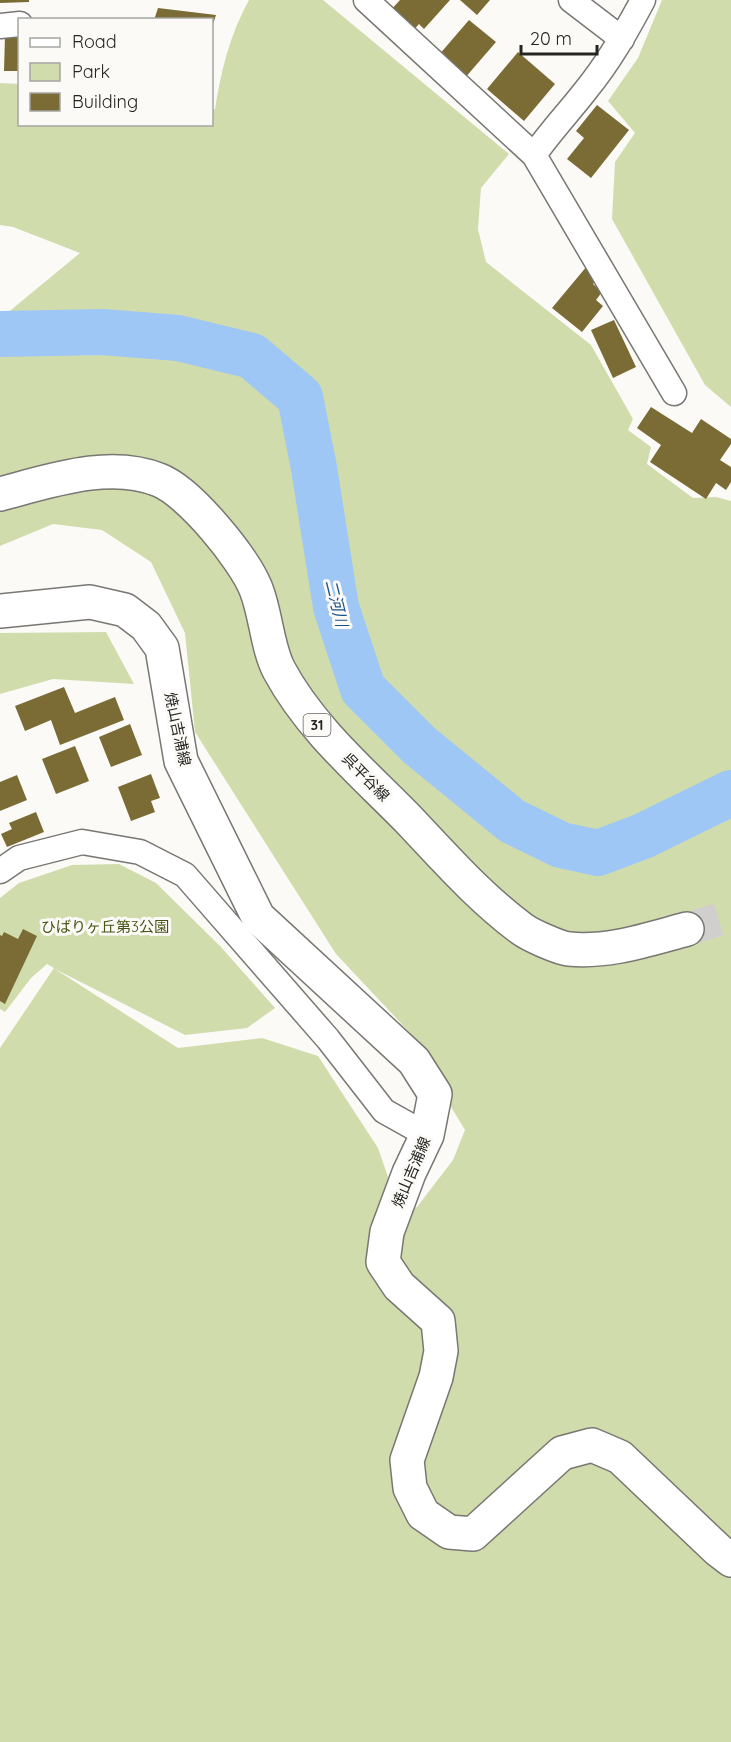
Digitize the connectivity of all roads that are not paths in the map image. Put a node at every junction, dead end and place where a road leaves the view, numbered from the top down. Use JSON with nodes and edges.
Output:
{"nodes":[{"id":1,"x":366,"y":0,"type":"edge"},
{"id":2,"x":571,"y":0,"type":"edge"},
{"id":3,"x":643,"y":0,"type":"edge"},
{"id":4,"x":18,"y":24,"type":"edge"},
{"id":5,"x":0,"y":26,"type":"edge"},
{"id":6,"x":622,"y":39,"type":"junction"},
{"id":7,"x":534,"y":154,"type":"junction"},
{"id":8,"x":674,"y":393,"type":"dead end"},
{"id":9,"x":0,"y":494,"type":"edge"},
{"id":10,"x":0,"y":611,"type":"edge"},
{"id":11,"x":0,"y":871,"type":"edge"},
{"id":12,"x":687,"y":929,"type":"tunnel mouth"},
{"id":13,"x":427,"y":1135,"type":"junction"},
{"id":14,"x":731,"y":1560,"type":"edge"}],
"edges":[{"from":1,"to":7,"type":"street"},
{"from":2,"to":6,"type":"street"},
{"from":3,"to":6,"type":"street"},
{"from":4,"to":5,"type":"street"},
{"from":6,"to":7,"type":"street"},
{"from":7,"to":8,"type":"street"},
{"from":9,"to":12,"type":"main road","name":"呉平谷線","number":"31"},
{"from":10,"to":13,"type":"main road","name":"焼山吉浦線"},
{"from":11,"to":13,"type":"street"},
{"from":13,"to":14,"type":"main road","name":"焼山吉浦線"}]}
